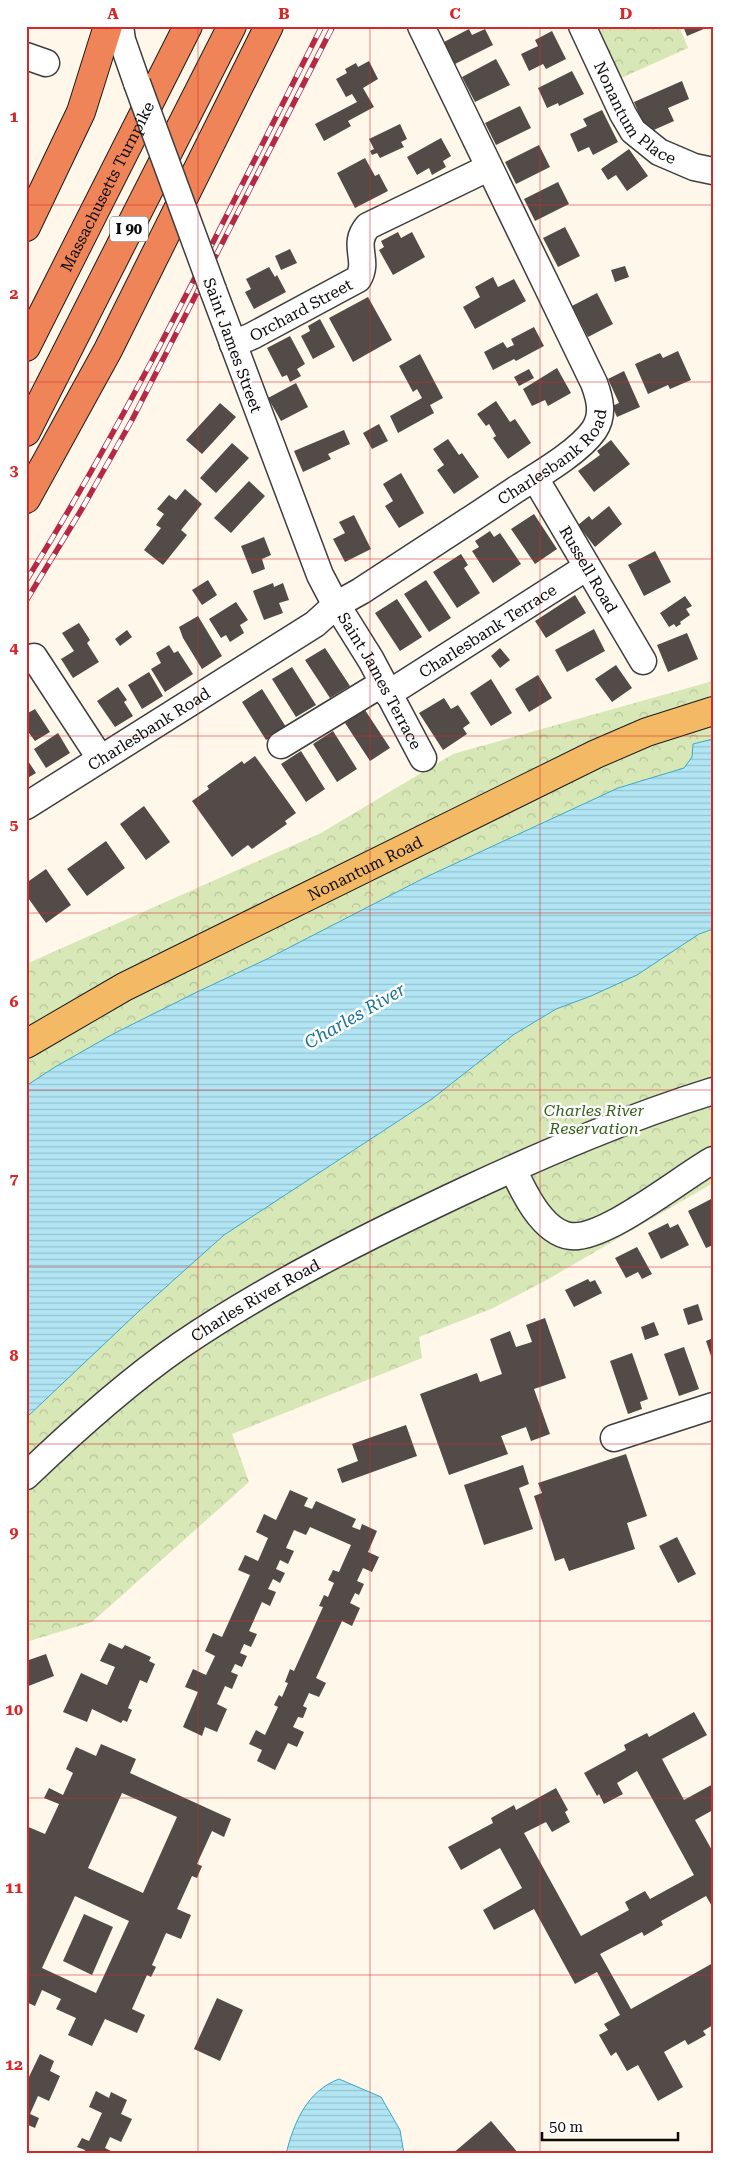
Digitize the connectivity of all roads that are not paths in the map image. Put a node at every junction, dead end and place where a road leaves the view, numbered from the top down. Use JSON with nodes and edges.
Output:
{"nodes":[{"id":1,"x":108,"y":26,"type":"edge"},
{"id":2,"x":120,"y":26,"type":"edge"},
{"id":3,"x":136,"y":26,"type":"edge"},
{"id":4,"x":188,"y":26,"type":"edge"},
{"id":5,"x":232,"y":26,"type":"edge"},
{"id":6,"x":269,"y":26,"type":"edge"},
{"id":7,"x":421,"y":26,"type":"edge"},
{"id":8,"x":582,"y":26,"type":"edge"},
{"id":9,"x":137,"y":83,"type":"junction"},
{"id":10,"x":488,"y":168,"type":"junction"},
{"id":11,"x":713,"y":171,"type":"edge"},
{"id":12,"x":26,"y":227,"type":"edge"},
{"id":13,"x":233,"y":344,"type":"junction"},
{"id":14,"x":26,"y":347,"type":"edge"},
{"id":15,"x":26,"y":432,"type":"edge"},
{"id":16,"x":535,"y":478,"type":"junction"},
{"id":17,"x":26,"y":498,"type":"edge"},
{"id":18,"x":315,"y":562,"type":"junction"},
{"id":19,"x":587,"y":567,"type":"junction"},
{"id":20,"x":336,"y":604,"type":"junction"},
{"id":21,"x":271,"y":650,"type":"junction"},
{"id":22,"x":34,"y":656,"type":"dead end"},
{"id":23,"x":643,"y":662,"type":"dead end"},
{"id":24,"x":385,"y":689,"type":"junction"},
{"id":25,"x":713,"y":711,"type":"edge"},
{"id":26,"x":281,"y":745,"type":"dead end"},
{"id":27,"x":100,"y":758,"type":"junction"},
{"id":28,"x":423,"y":758,"type":"dead end"},
{"id":29,"x":26,"y":806,"type":"edge"},
{"id":30,"x":26,"y":1044,"type":"edge"},
{"id":31,"x":711,"y":1099,"type":"edge"},
{"id":32,"x":713,"y":1160,"type":"edge"},
{"id":33,"x":512,"y":1169,"type":"junction"},
{"id":34,"x":713,"y":1406,"type":"edge"},
{"id":35,"x":614,"y":1438,"type":"dead end"},
{"id":36,"x":26,"y":1476,"type":"edge"}],
"edges":[{"from":1,"to":12,"type":"highway"},
{"from":2,"to":9,"type":"street","name":"Saint James Street"},
{"from":3,"to":9,"type":"street","name":"Saint James Street"},
{"from":4,"to":14,"type":"highway","name":"Massachusetts Turnpike","number":"I 90"},
{"from":5,"to":15,"type":"highway","number":"I 90"},
{"from":6,"to":17,"type":"highway"},
{"from":7,"to":10,"type":"street","name":"Charlesbank Road"},
{"from":8,"to":11,"type":"street","name":"Nonantum Place"},
{"from":9,"to":13,"type":"street","name":"Saint James Street","bridge":true},
{"from":10,"to":13,"type":"street","name":"Orchard Street"},
{"from":10,"to":16,"type":"street","name":"Charlesbank Road"},
{"from":13,"to":18,"type":"street","name":"Saint James Street"},
{"from":16,"to":19,"type":"street","name":"Russell Road"},
{"from":16,"to":20,"type":"street","name":"Charlesbank Road"},
{"from":18,"to":20,"type":"street","name":"Saint James Street"},
{"from":18,"to":21,"type":"street","name":"Charlesbank Road"},
{"from":19,"to":23,"type":"street","name":"Russell Road"},
{"from":19,"to":24,"type":"street","name":"Charlesbank Terrace"},
{"from":20,"to":21,"type":"street","name":"Charlesbank Road"},
{"from":20,"to":24,"type":"street","name":"Saint James Terrace"},
{"from":21,"to":27,"type":"street","name":"Charlesbank Road"},
{"from":22,"to":27,"type":"street"},
{"from":24,"to":26,"type":"street","name":"Charlesbank Terrace"},
{"from":24,"to":28,"type":"street","name":"Saint James Terrace"},
{"from":25,"to":30,"type":"main road","name":"Nonantum Road"},
{"from":27,"to":29,"type":"street","name":"Charlesbank Road"},
{"from":31,"to":33,"type":"street","name":"Charles River Road"},
{"from":32,"to":33,"type":"street"},
{"from":33,"to":36,"type":"street","name":"Charles River Road"},
{"from":34,"to":35,"type":"street"}]}
